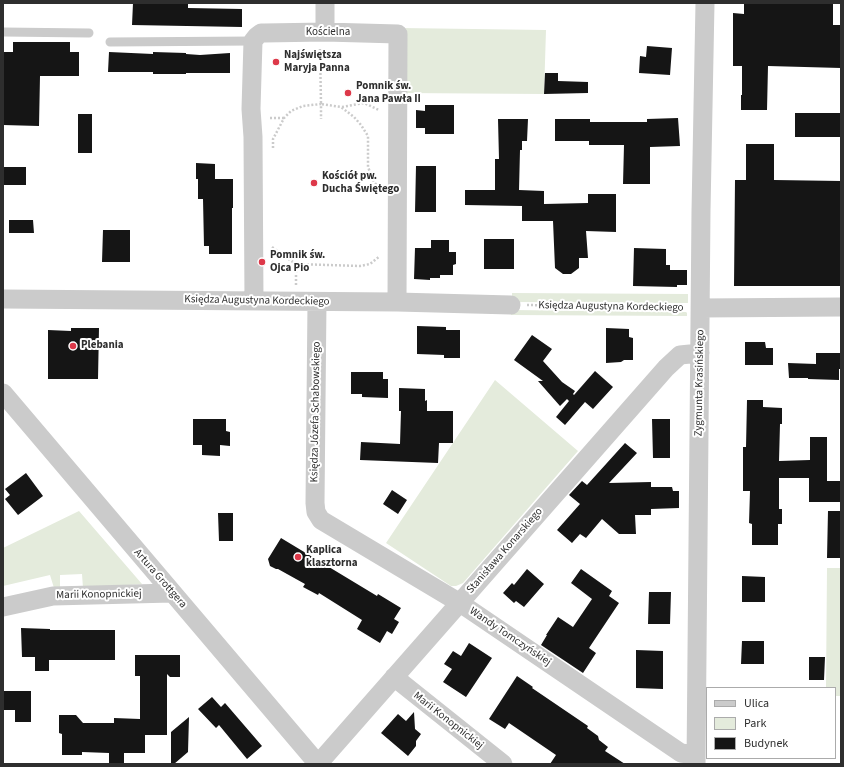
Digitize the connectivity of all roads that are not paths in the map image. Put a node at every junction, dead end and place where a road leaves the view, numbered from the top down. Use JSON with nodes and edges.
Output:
{"nodes":[{"id":1,"x":325,"y":3,"type":"edge"},
{"id":2,"x":705,"y":3,"type":"edge"},
{"id":3,"x":3,"y":32,"type":"edge"},
{"id":4,"x":322,"y":32,"type":"junction"},
{"id":5,"x":89,"y":33,"type":"dead end"},
{"id":6,"x":253,"y":41,"type":"junction"},
{"id":7,"x":110,"y":42,"type":"dead end"},
{"id":8,"x":3,"y":299,"type":"edge"},
{"id":9,"x":254,"y":301,"type":"junction"},
{"id":10,"x":317,"y":302,"type":"junction"},
{"id":11,"x":397,"y":302,"type":"junction"},
{"id":12,"x":511,"y":305,"type":"dead end"},
{"id":13,"x":841,"y":307,"type":"edge"},
{"id":14,"x":701,"y":308,"type":"junction"},
{"id":15,"x":700,"y":352,"type":"junction"},
{"id":16,"x":3,"y":393,"type":"edge"},
{"id":17,"x":321,"y":520,"type":"joint"},
{"id":18,"x":172,"y":593,"type":"junction"},
{"id":19,"x":460,"y":603,"type":"junction"},
{"id":20,"x":3,"y":607,"type":"edge"},
{"id":21,"x":394,"y":677,"type":"junction"},
{"id":22,"x":696,"y":760,"type":"edge"},
{"id":23,"x":318,"y":764,"type":"edge"},
{"id":24,"x":503,"y":764,"type":"edge"}],
"edges":[{"from":1,"to":4,"type":"street"},
{"from":2,"to":14,"type":"street","name":"Zygmunta Krasińskiego"},
{"from":3,"to":5,"type":"lane"},
{"from":4,"to":6,"type":"street","name":"Kościelna"},
{"from":4,"to":11,"type":"street","name":"Kościelna"},
{"from":6,"to":7,"type":"lane"},
{"from":6,"to":9,"type":"street"},
{"from":8,"to":9,"type":"street","name":"Księdza Augustyna Kordeckiego"},
{"from":9,"to":10,"type":"street","name":"Księdza Augustyna Kordeckiego"},
{"from":10,"to":11,"type":"street","name":"Księdza Augustyna Kordeckiego"},
{"from":10,"to":17,"type":"street","name":"Księdza Józefa Schabowskiego"},
{"from":11,"to":12,"type":"street","name":"Księdza Augustyna Kordeckiego"},
{"from":13,"to":14,"type":"street"},
{"from":14,"to":15,"type":"street","name":"Zygmunta Krasińskiego"},
{"from":15,"to":19,"type":"street","name":"Stanisława Konarskiego"},
{"from":15,"to":22,"type":"street","name":"Zygmunta Krasińskiego"},
{"from":16,"to":18,"type":"street","name":"Artura Grottgera"},
{"from":17,"to":19,"type":"street","name":"Wandy Tomczyńskiej"},
{"from":18,"to":20,"type":"street","name":"Marii Konopnickiej"},
{"from":18,"to":23,"type":"street","name":"Artura Grottgera"},
{"from":19,"to":21,"type":"street","name":"Stanisława Konarskiego"},
{"from":19,"to":22,"type":"street","name":"Wandy Tomczyńskiej"},
{"from":21,"to":23,"type":"street","name":"Stanisława Konarskiego"},
{"from":21,"to":24,"type":"street","name":"Marii Konopnickiej"}]}
